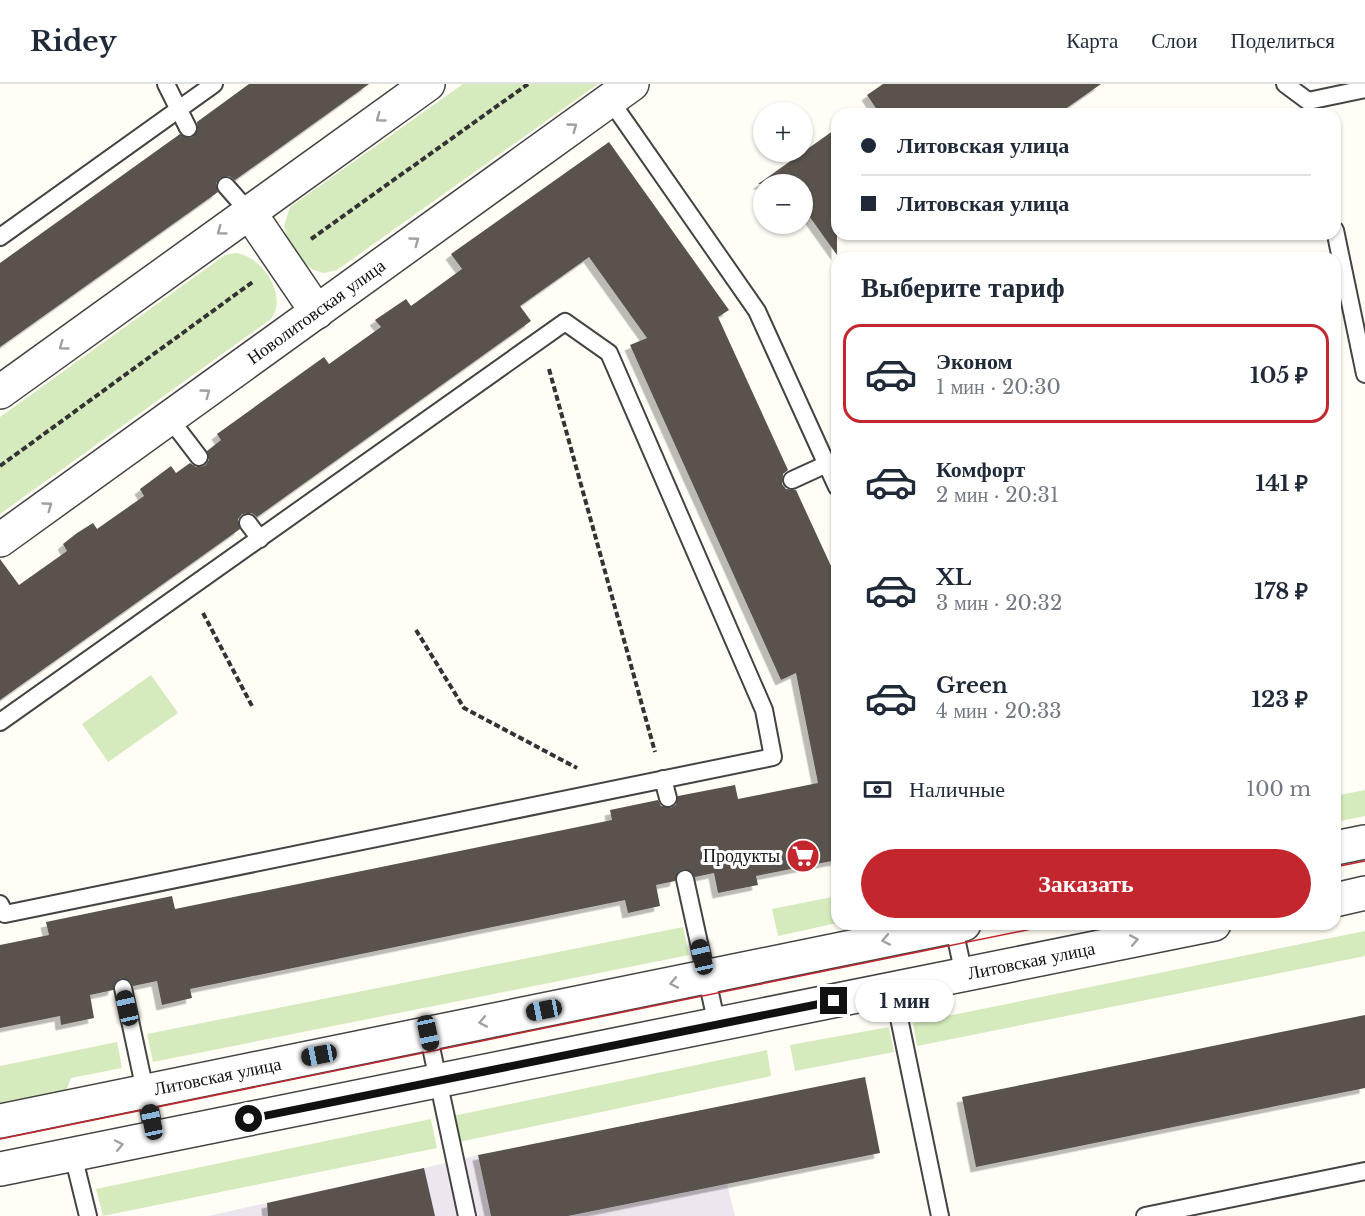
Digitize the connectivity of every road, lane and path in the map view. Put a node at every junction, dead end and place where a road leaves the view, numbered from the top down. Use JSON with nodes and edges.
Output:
{"nodes":[{"id":1,"x":166,"y":84,"type":"edge"},
{"id":2,"x":214,"y":84,"type":"edge"},
{"id":3,"x":428,"y":84,"type":"edge"},
{"id":4,"x":528,"y":84,"type":"edge"},
{"id":5,"x":1285,"y":84,"type":"edge"},
{"id":6,"x":1365,"y":89,"type":"edge"},
{"id":7,"x":621,"y":92,"type":"edge"},
{"id":8,"x":1310,"y":108,"type":"edge"},
{"id":9,"x":178,"y":110,"type":"junction"},
{"id":10,"x":188,"y":128,"type":"dead end"},
{"id":11,"x":226,"y":186,"type":"dead end"},
{"id":12,"x":249,"y":212,"type":"junction"},
{"id":13,"x":0,"y":237,"type":"edge"},
{"id":14,"x":306,"y":243,"type":"dead end"},
{"id":15,"x":1341,"y":259,"type":"edge"},
{"id":16,"x":255,"y":280,"type":"dead end"},
{"id":17,"x":317,"y":312,"type":"junction"},
{"id":18,"x":541,"y":340,"type":"junction"},
{"id":19,"x":1365,"y":374,"type":"edge"},
{"id":20,"x":0,"y":392,"type":"edge"},
{"id":21,"x":170,"y":419,"type":"junction"},
{"id":22,"x":199,"y":457,"type":"dead end"},
{"id":23,"x":827,"y":464,"type":"junction"},
{"id":24,"x":0,"y":466,"type":"edge"},
{"id":25,"x":831,"y":473,"type":"edge"},
{"id":26,"x":792,"y":480,"type":"dead end"},
{"id":27,"x":248,"y":523,"type":"dead end"},
{"id":28,"x":260,"y":539,"type":"junction"},
{"id":29,"x":0,"y":540,"type":"edge"},
{"id":30,"x":190,"y":588,"type":"junction"},
{"id":31,"x":416,"y":630,"type":"dead end"},
{"id":32,"x":252,"y":706,"type":"dead end"},
{"id":33,"x":0,"y":722,"type":"edge"},
{"id":34,"x":663,"y":779,"type":"junction"},
{"id":35,"x":615,"y":788,"type":"junction"},
{"id":36,"x":668,"y":798,"type":"dead end"},
{"id":37,"x":1365,"y":842,"type":"edge"},
{"id":38,"x":1341,"y":847,"type":"edge"},
{"id":39,"x":685,"y":879,"type":"dead end"},
{"id":40,"x":1365,"y":894,"type":"edge"},
{"id":41,"x":1341,"y":899,"type":"edge"},
{"id":42,"x":0,"y":904,"type":"edge"},
{"id":43,"x":933,"y":930,"type":"edge"},
{"id":44,"x":958,"y":930,"type":"edge"},
{"id":45,"x":1185,"y":930,"type":"edge"},
{"id":46,"x":964,"y":975,"type":"junction"},
{"id":47,"x":707,"y":977,"type":"junction"},
{"id":48,"x":123,"y":988,"type":"dead end"},
{"id":49,"x":893,"y":989,"type":"junction"},
{"id":50,"x":717,"y":1025,"type":"junction"},
{"id":51,"x":428,"y":1033,"type":"junction"},
{"id":52,"x":438,"y":1081,"type":"junction"},
{"id":53,"x":146,"y":1090,"type":"junction"},
{"id":54,"x":0,"y":1121,"type":"edge"},
{"id":55,"x":155,"y":1137,"type":"junction"},
{"id":56,"x":73,"y":1155,"type":"junction"},
{"id":57,"x":0,"y":1169,"type":"edge"},
{"id":58,"x":1365,"y":1171,"type":"edge"},
{"id":59,"x":88,"y":1216,"type":"edge"},
{"id":60,"x":467,"y":1216,"type":"edge"},
{"id":61,"x":940,"y":1216,"type":"edge"},
{"id":62,"x":1145,"y":1216,"type":"edge"}],
"edges":[{"from":1,"to":9,"type":"lane"},
{"from":2,"to":9,"type":"lane"},
{"from":3,"to":12,"type":"street","one_way":true},
{"from":4,"to":14,"type":"path"},
{"from":5,"to":8,"type":"lane"},
{"from":6,"to":8,"type":"lane"},
{"from":17,"to":7,"type":"street","name":"Новолитовская улица","one_way":true},
{"from":7,"to":23,"type":"lane"},
{"from":9,"to":10,"type":"lane"},
{"from":9,"to":13,"type":"lane"},
{"from":11,"to":12,"type":"lane"},
{"from":12,"to":17,"type":"street"},
{"from":12,"to":20,"type":"street","one_way":true},
{"from":15,"to":19,"type":"lane"},
{"from":16,"to":24,"type":"path"},
{"from":21,"to":17,"type":"street","name":"Новолитовская улица","one_way":true},
{"from":18,"to":28,"type":"lane"},
{"from":18,"to":34,"type":"path"},
{"from":18,"to":34,"type":"lane"},
{"from":21,"to":22,"type":"lane"},
{"from":29,"to":21,"type":"street","name":"Новолитовская улица","one_way":true},
{"from":23,"to":25,"type":"lane"},
{"from":23,"to":26,"type":"lane"},
{"from":27,"to":28,"type":"lane"},
{"from":28,"to":30,"type":"lane"},
{"from":30,"to":32,"type":"path"},
{"from":30,"to":33,"type":"lane"},
{"from":31,"to":35,"type":"path"},
{"from":34,"to":35,"type":"lane"},
{"from":34,"to":36,"type":"lane"},
{"from":35,"to":42,"type":"lane"},
{"from":37,"to":38,"type":"street"},
{"from":39,"to":47,"type":"lane"},
{"from":40,"to":41,"type":"street"},
{"from":43,"to":47,"type":"street","name":"Литовская улица","one_way":true},
{"from":44,"to":46,"type":"lane"},
{"from":46,"to":45,"type":"street","name":"Литовская улица","one_way":true},
{"from":46,"to":49,"type":"street","name":"Литовская улица"},
{"from":47,"to":50,"type":"lane"},
{"from":47,"to":51,"type":"street","name":"Литовская улица","one_way":true},
{"from":48,"to":53,"type":"lane"},
{"from":49,"to":50,"type":"street","name":"Литовская улица"},
{"from":49,"to":61,"type":"lane"},
{"from":50,"to":52,"type":"street","name":"Литовская улица"},
{"from":51,"to":52,"type":"lane"},
{"from":51,"to":53,"type":"street","name":"Литовская улица"},
{"from":52,"to":55,"type":"street","name":"Литовская улица"},
{"from":52,"to":60,"type":"lane"},
{"from":53,"to":54,"type":"street","name":"Литовская улица"},
{"from":53,"to":55,"type":"lane"},
{"from":56,"to":55,"type":"street","name":"Литовская улица","one_way":true},
{"from":56,"to":57,"type":"street","name":"Литовская улица"},
{"from":56,"to":59,"type":"lane"},
{"from":58,"to":62,"type":"lane"}]}
